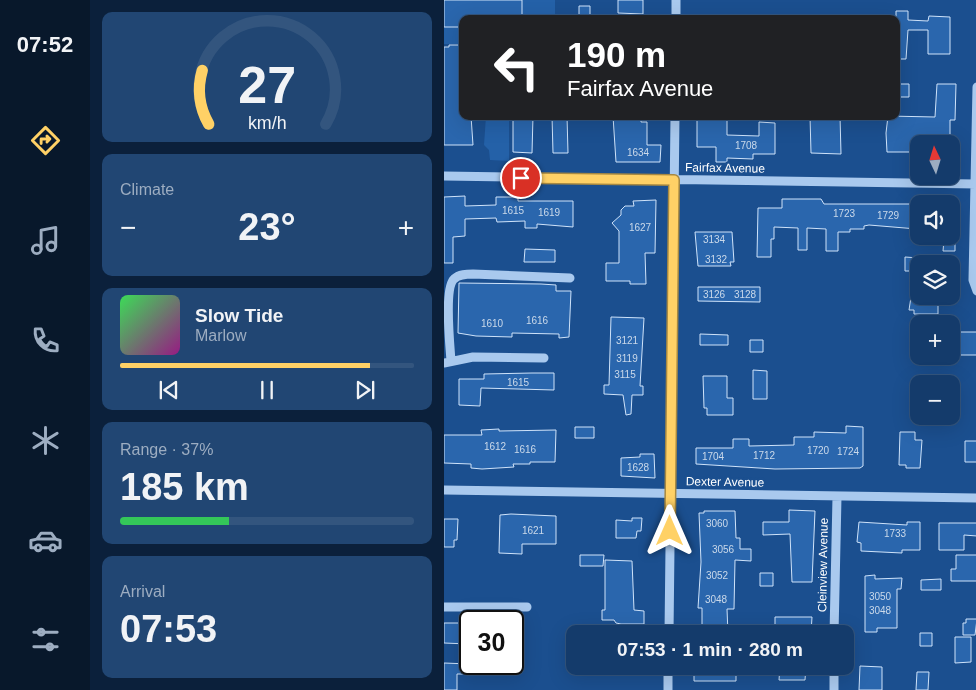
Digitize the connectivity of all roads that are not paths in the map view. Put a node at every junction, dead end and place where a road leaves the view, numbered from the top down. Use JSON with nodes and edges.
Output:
{"nodes":[{"id":1,"x":676,"y":0,"type":"edge"},
{"id":2,"x":676,"y":15,"type":"edge"},
{"id":3,"x":976,"y":87,"type":"edge"},
{"id":4,"x":675,"y":120,"type":"edge"},
{"id":5,"x":444,"y":176,"type":"edge"},
{"id":6,"x":674,"y":180,"type":"junction"},
{"id":7,"x":976,"y":184,"type":"edge"},
{"id":8,"x":570,"y":278,"type":"dead end"},
{"id":9,"x":976,"y":291,"type":"edge"},
{"id":10,"x":544,"y":358,"type":"dead end"},
{"id":11,"x":447,"y":362,"type":"edge"},
{"id":12,"x":444,"y":490,"type":"edge"},
{"id":13,"x":669,"y":494,"type":"junction"},
{"id":14,"x":837,"y":496,"type":"junction"},
{"id":15,"x":976,"y":498,"type":"edge"},
{"id":16,"x":444,"y":607,"type":"edge"},
{"id":17,"x":527,"y":607,"type":"dead end"},
{"id":18,"x":669,"y":625,"type":"edge"},
{"id":19,"x":834,"y":625,"type":"edge"},
{"id":20,"x":668,"y":675,"type":"edge"},
{"id":21,"x":834,"y":675,"type":"edge"},
{"id":22,"x":668,"y":690,"type":"edge"},
{"id":23,"x":834,"y":690,"type":"edge"}],
"edges":[{"from":1,"to":2,"type":"street"},
{"from":3,"to":7,"type":"street"},
{"from":4,"to":6,"type":"street"},
{"from":5,"to":6,"type":"street","name":"Fairfax Avenue"},
{"from":6,"to":7,"type":"street","name":"Fairfax Avenue"},
{"from":6,"to":13,"type":"street"},
{"from":7,"to":9,"type":"street"},
{"from":8,"to":11,"type":"street"},
{"from":10,"to":11,"type":"street"},
{"from":12,"to":13,"type":"street","name":"Dexter Avenue"},
{"from":13,"to":14,"type":"street","name":"Dexter Avenue"},
{"from":13,"to":18,"type":"street"},
{"from":14,"to":15,"type":"street","name":"Dexter Avenue"},
{"from":14,"to":19,"type":"street","name":"Cleinview Avenue"},
{"from":16,"to":17,"type":"street"},
{"from":20,"to":22,"type":"street"},
{"from":21,"to":23,"type":"street"}]}
